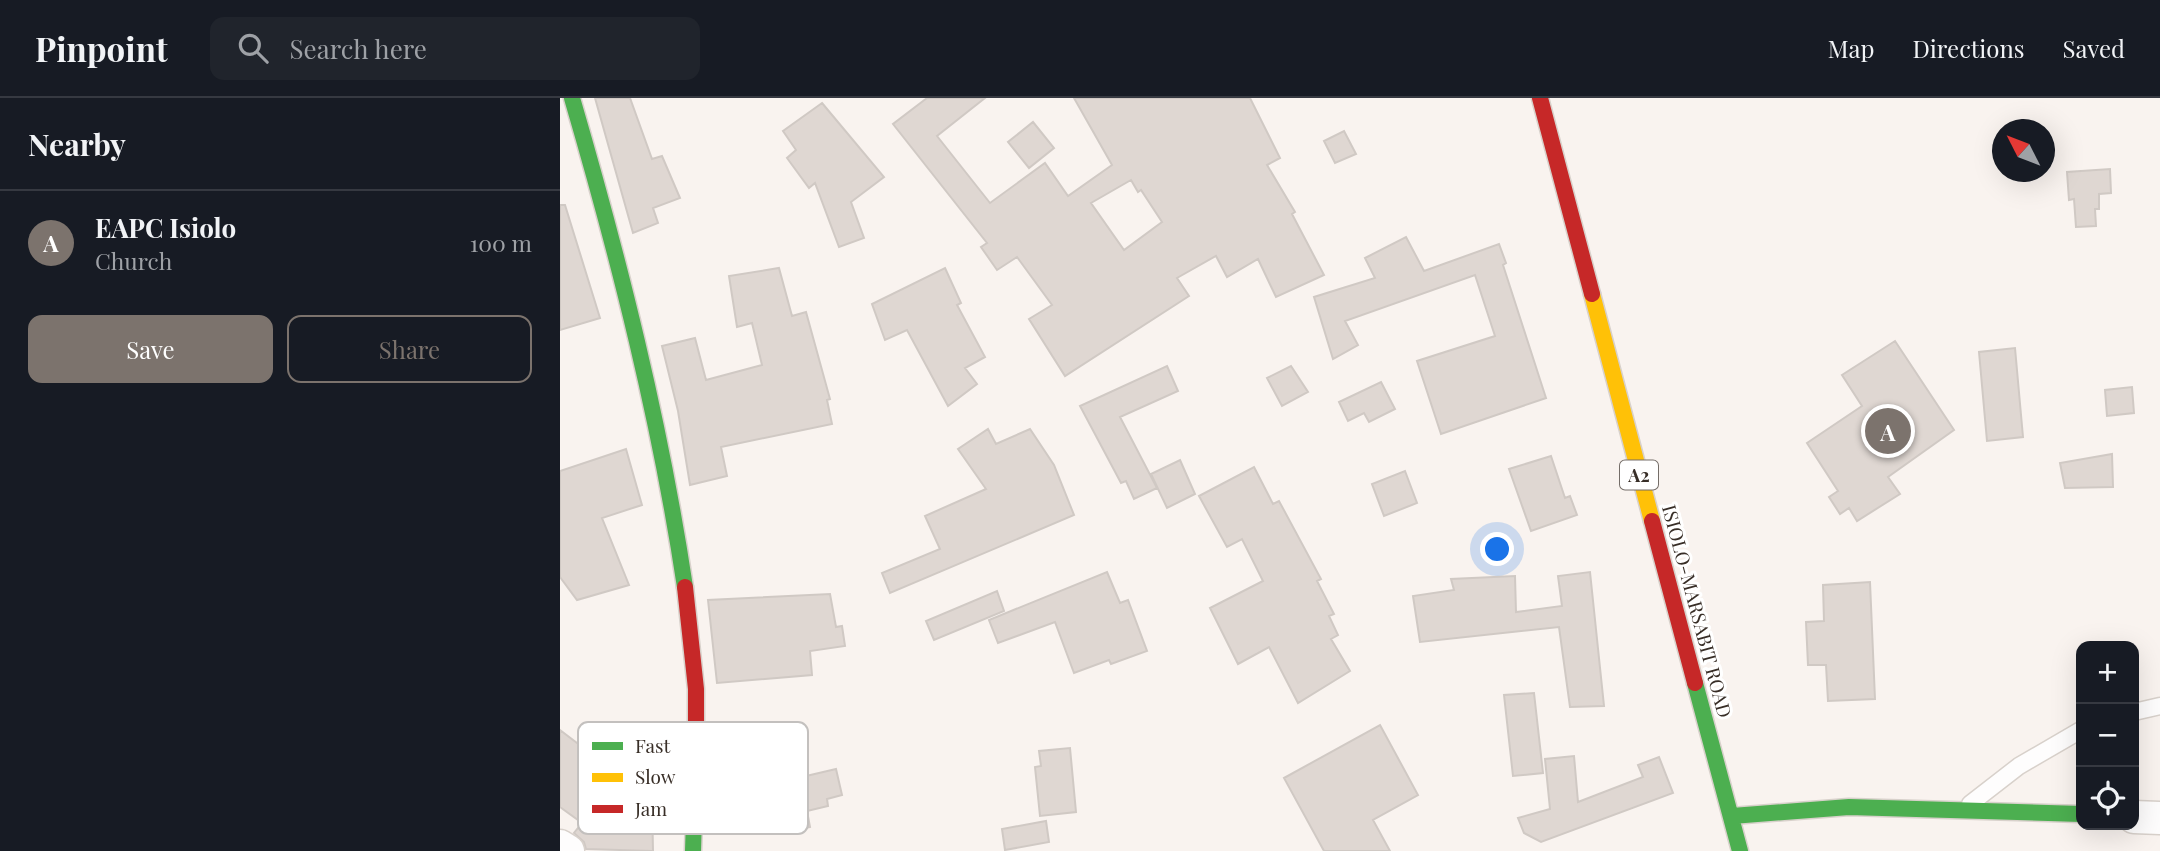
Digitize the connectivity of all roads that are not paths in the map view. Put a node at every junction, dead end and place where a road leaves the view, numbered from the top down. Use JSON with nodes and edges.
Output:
{"nodes":[{"id":1,"x":572,"y":98,"type":"edge"},
{"id":2,"x":1540,"y":98,"type":"edge"},
{"id":3,"x":2160,"y":706,"type":"edge"},
{"id":4,"x":2139,"y":711,"type":"edge"},
{"id":5,"x":697,"y":722,"type":"edge"},
{"id":6,"x":2076,"y":733,"type":"edge"},
{"id":7,"x":1963,"y":808,"type":"junction"},
{"id":8,"x":2076,"y":814,"type":"edge"},
{"id":9,"x":1732,"y":816,"type":"junction"},
{"id":10,"x":2139,"y":817,"type":"edge"},
{"id":11,"x":2160,"y":818,"type":"edge"},
{"id":12,"x":560,"y":846,"type":"edge"},
{"id":13,"x":568,"y":851,"type":"edge"},
{"id":14,"x":1741,"y":851,"type":"edge"}],
"edges":[{"from":1,"to":5,"type":"main road"},
{"from":2,"to":9,"type":"main road","name":"ISIOLO-MARSABIT ROAD","number":"A2"},
{"from":3,"to":4,"type":"lane"},
{"from":6,"to":7,"type":"lane"},
{"from":7,"to":8,"type":"main road"},
{"from":7,"to":9,"type":"main road"},
{"from":9,"to":14,"type":"main road","name":"ISIOLO-MARSABIT ROAD","number":"A2"},
{"from":10,"to":11,"type":"street"},
{"from":12,"to":13,"type":"street"}]}
